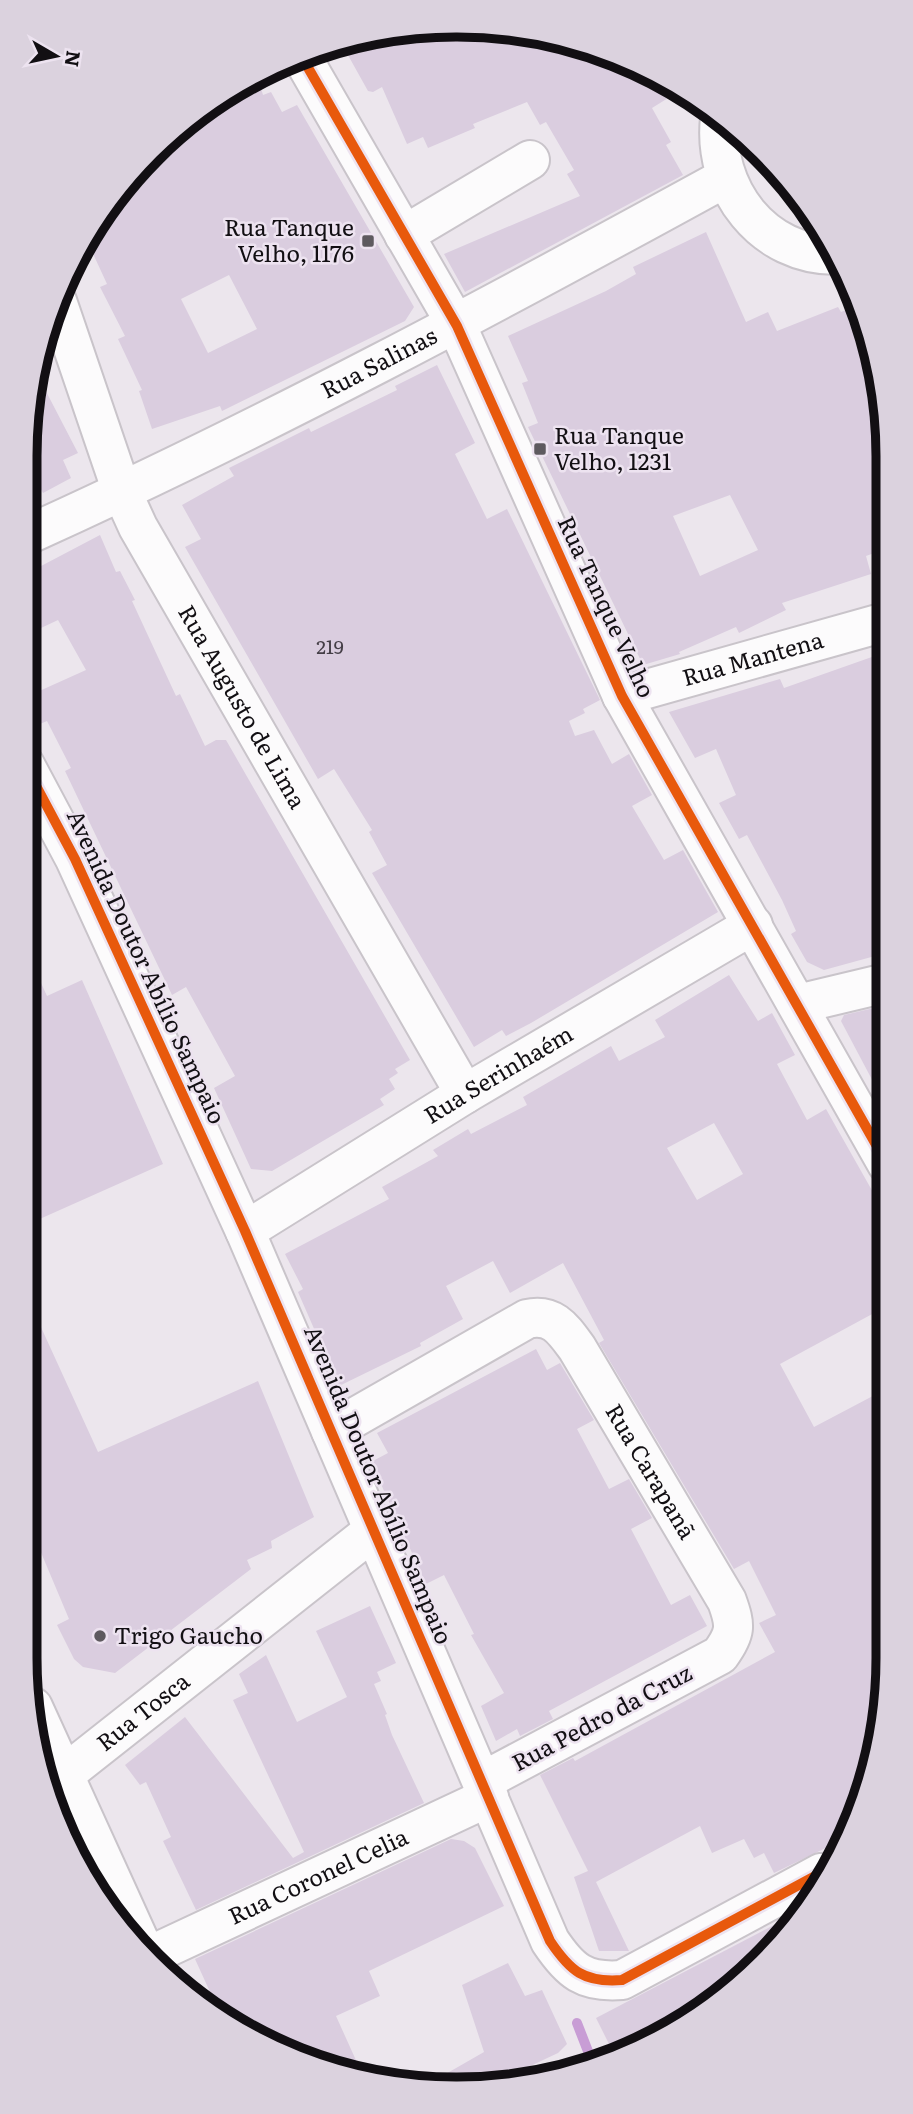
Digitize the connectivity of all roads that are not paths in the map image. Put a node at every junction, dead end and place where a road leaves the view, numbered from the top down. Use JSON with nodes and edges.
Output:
{"nodes":[{"id":1,"x":306,"y":65,"type":"edge"},
{"id":2,"x":719,"y":129,"type":"edge"},
{"id":3,"x":530,"y":160,"type":"dead end"},
{"id":4,"x":725,"y":178,"type":"junction"},
{"id":5,"x":404,"y":235,"type":"junction"},
{"id":6,"x":825,"y":256,"type":"edge"},
{"id":7,"x":62,"y":315,"type":"edge"},
{"id":8,"x":457,"y":326,"type":"junction"},
{"id":9,"x":122,"y":492,"type":"junction"},
{"id":10,"x":37,"y":530,"type":"edge"},
{"id":11,"x":876,"y":625,"type":"edge"},
{"id":12,"x":622,"y":696,"type":"junction"},
{"id":13,"x":37,"y":789,"type":"edge"},
{"id":14,"x":753,"y":925,"type":"junction"},
{"id":15,"x":876,"y":986,"type":"edge"},
{"id":16,"x":798,"y":1004,"type":"junction"},
{"id":17,"x":465,"y":1094,"type":"junction"},
{"id":18,"x":876,"y":1144,"type":"edge"},
{"id":19,"x":246,"y":1231,"type":"junction"},
{"id":20,"x":331,"y":1431,"type":"junction"},
{"id":21,"x":374,"y":1530,"type":"junction"},
{"id":22,"x":720,"y":1655,"type":"joint"},
{"id":23,"x":55,"y":1782,"type":"edge"},
{"id":24,"x":57,"y":1786,"type":"edge"},
{"id":25,"x":486,"y":1789,"type":"junction"},
{"id":26,"x":814,"y":1877,"type":"edge"},
{"id":27,"x":127,"y":1918,"type":"edge"},
{"id":28,"x":157,"y":1950,"type":"edge"}],
"edges":[{"from":1,"to":5,"type":"street","name":"Rua Tanque Velho"},
{"from":2,"to":4,"type":"street"},
{"from":3,"to":5,"type":"street"},
{"from":4,"to":6,"type":"street"},
{"from":4,"to":8,"type":"street","name":"Rua Salinas"},
{"from":5,"to":8,"type":"street","name":"Rua Tanque Velho"},
{"from":7,"to":9,"type":"street","name":"Rua Augusto de Lima"},
{"from":8,"to":9,"type":"street","name":"Rua Salinas"},
{"from":8,"to":12,"type":"street","name":"Rua Tanque Velho"},
{"from":9,"to":10,"type":"street","name":"Rua Salinas"},
{"from":9,"to":17,"type":"street","name":"Rua Augusto de Lima"},
{"from":11,"to":12,"type":"street","name":"Rua Mantena"},
{"from":12,"to":14,"type":"street","name":"Rua Tanque Velho"},
{"from":13,"to":19,"type":"street","name":"Avenida Doutor Abílio Sampaio"},
{"from":14,"to":16,"type":"street","name":"Rua Tanque Velho"},
{"from":14,"to":17,"type":"street","name":"Rua Serinhaém"},
{"from":15,"to":16,"type":"street"},
{"from":16,"to":18,"type":"street","name":"Rua Tanque Velho"},
{"from":17,"to":19,"type":"street","name":"Rua Serinhaém"},
{"from":19,"to":20,"type":"street","name":"Avenida Doutor Abílio Sampaio"},
{"from":20,"to":21,"type":"street","name":"Avenida Doutor Abílio Sampaio"},
{"from":20,"to":22,"type":"street","name":"Rua Carapanã"},
{"from":21,"to":23,"type":"street","name":"Rua Tosca"},
{"from":21,"to":25,"type":"street","name":"Avenida Doutor Abílio Sampaio"},
{"from":22,"to":25,"type":"street","name":"Rua Pedro da Cruz"},
{"from":24,"to":27,"type":"street"},
{"from":25,"to":26,"type":"street","name":"Avenida Doutor Abílio Sampaio"},
{"from":25,"to":28,"type":"street","name":"Rua Coronel Celia"}]}
